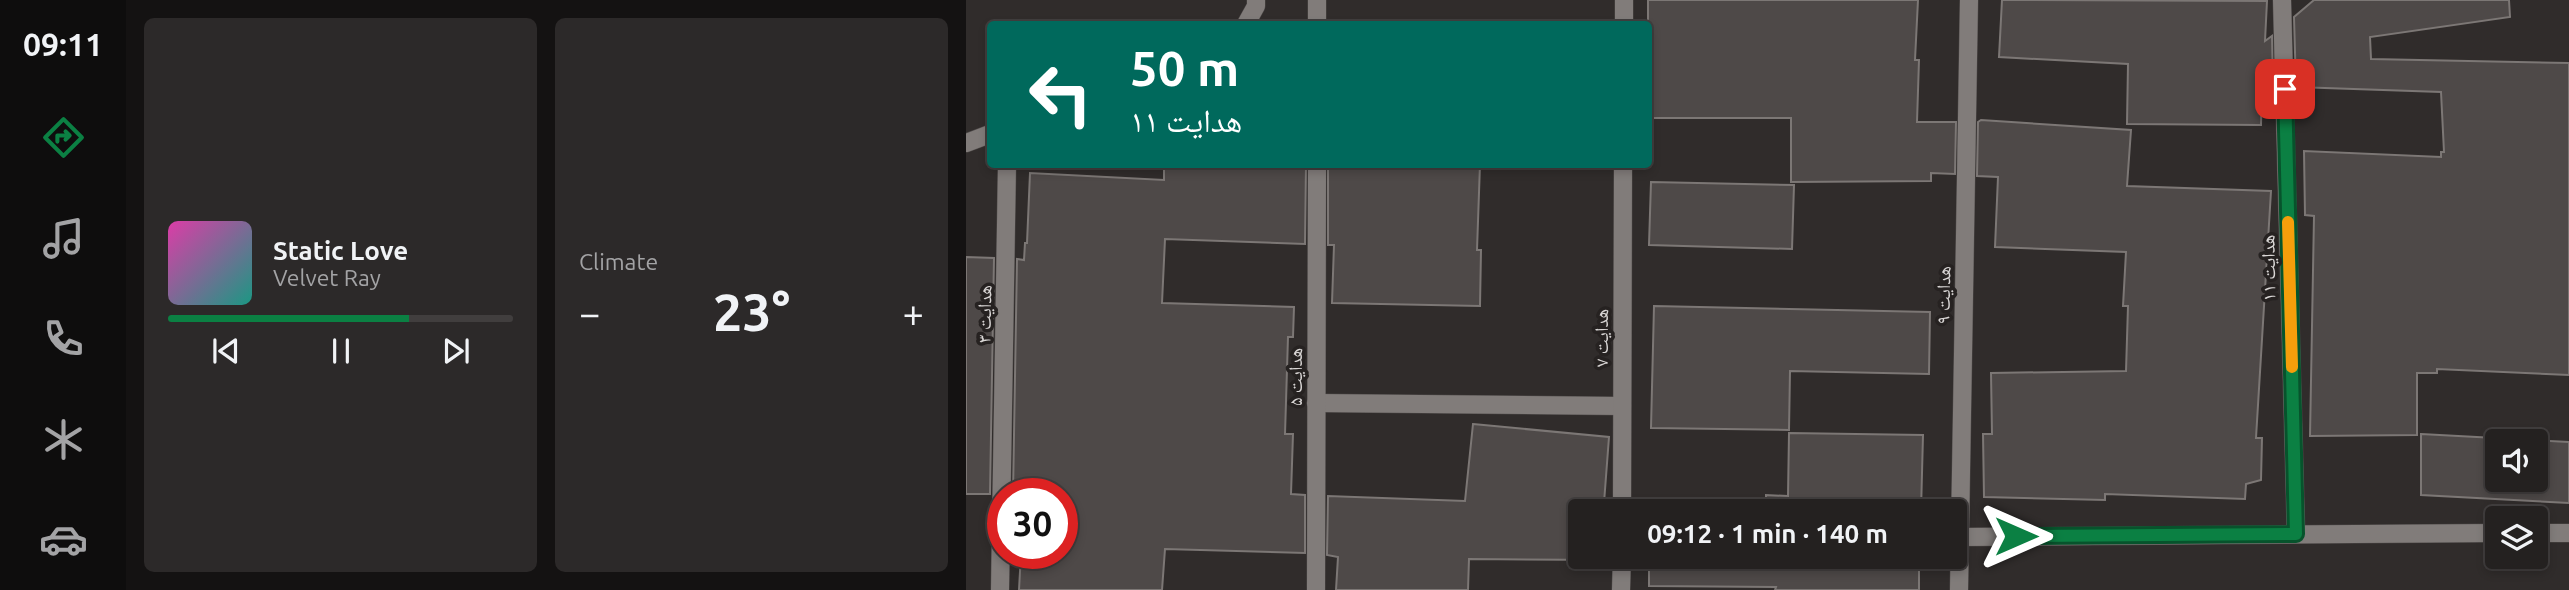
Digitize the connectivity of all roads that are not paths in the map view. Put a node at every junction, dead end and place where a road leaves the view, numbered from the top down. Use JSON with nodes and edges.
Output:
{"nodes":[{"id":1,"x":1256,"y":0,"type":"edge"},
{"id":2,"x":1317,"y":0,"type":"edge"},
{"id":3,"x":1624,"y":0,"type":"edge"},
{"id":4,"x":1969,"y":0,"type":"edge"},
{"id":5,"x":2283,"y":0,"type":"edge"},
{"id":6,"x":1248,"y":21,"type":"edge"},
{"id":7,"x":1317,"y":21,"type":"edge"},
{"id":8,"x":1624,"y":21,"type":"edge"},
{"id":9,"x":987,"y":135,"type":"edge"},
{"id":10,"x":966,"y":143,"type":"edge"},
{"id":11,"x":1007,"y":168,"type":"edge"},
{"id":12,"x":1317,"y":168,"type":"edge"},
{"id":13,"x":1623,"y":168,"type":"edge"},
{"id":14,"x":1316,"y":403,"type":"junction"},
{"id":15,"x":1622,"y":406,"type":"junction"},
{"id":16,"x":1622,"y":499,"type":"edge"},
{"id":17,"x":1961,"y":499,"type":"edge"},
{"id":18,"x":2485,"y":533,"type":"edge"},
{"id":19,"x":2548,"y":533,"type":"edge"},
{"id":20,"x":2569,"y":533,"type":"edge"},
{"id":21,"x":2296,"y":534,"type":"junction"},
{"id":22,"x":1967,"y":537,"type":"edge"},
{"id":23,"x":1622,"y":569,"type":"edge"},
{"id":24,"x":1959,"y":569,"type":"edge"},
{"id":25,"x":1000,"y":590,"type":"edge"},
{"id":26,"x":1315,"y":590,"type":"edge"},
{"id":27,"x":1622,"y":590,"type":"edge"},
{"id":28,"x":1959,"y":590,"type":"edge"}],
"edges":[{"from":1,"to":6,"type":"street"},
{"from":2,"to":7,"type":"street"},
{"from":3,"to":8,"type":"street"},
{"from":4,"to":17,"type":"street","name":"هدایت ۹"},
{"from":5,"to":21,"type":"street","name":"هدایت ۱۱"},
{"from":9,"to":10,"type":"street"},
{"from":11,"to":25,"type":"street","name":"هدایت ۳"},
{"from":12,"to":14,"type":"street","name":"هدایت ۵"},
{"from":13,"to":15,"type":"street","name":"هدایت ۷"},
{"from":14,"to":15,"type":"street"},
{"from":14,"to":26,"type":"street","name":"هدایت ۵"},
{"from":15,"to":16,"type":"street","name":"هدایت ۷"},
{"from":18,"to":21,"type":"street"},
{"from":19,"to":20,"type":"street"},
{"from":21,"to":22,"type":"street"},
{"from":23,"to":27,"type":"street"},
{"from":24,"to":28,"type":"street","name":"هدایت ۹"}]}
